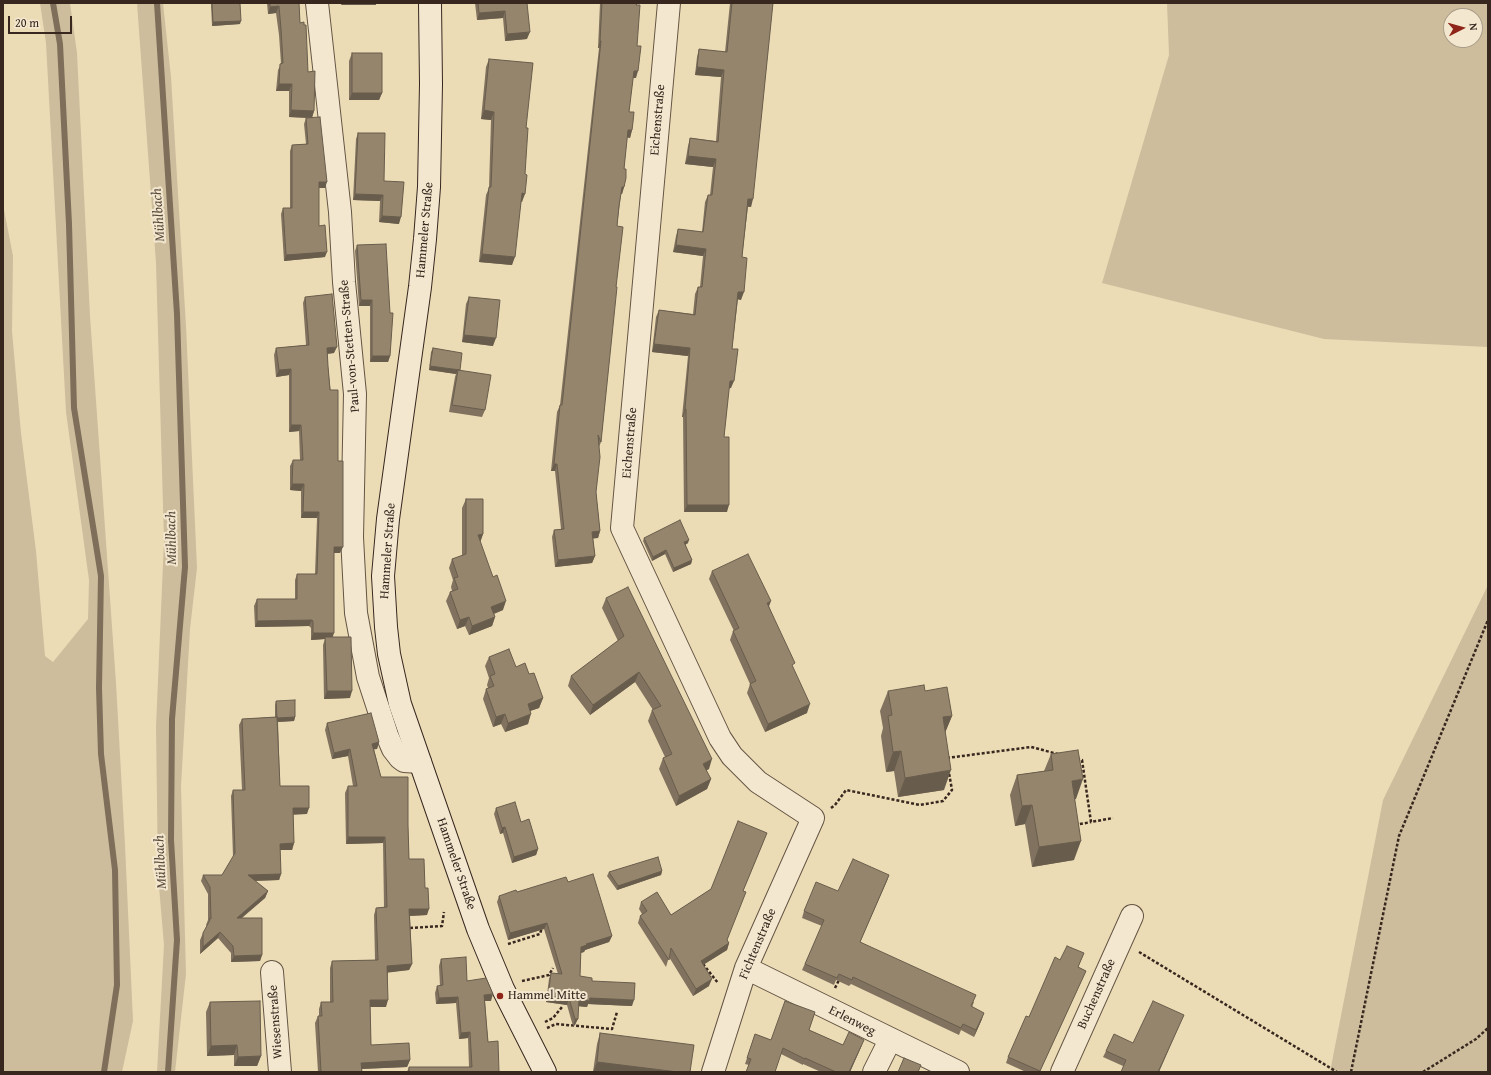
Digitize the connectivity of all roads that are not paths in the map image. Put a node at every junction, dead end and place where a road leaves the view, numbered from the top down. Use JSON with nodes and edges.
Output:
{"nodes":[{"id":1,"x":317,"y":3,"type":"edge"},
{"id":2,"x":430,"y":3,"type":"edge"},
{"id":3,"x":669,"y":3,"type":"edge"},
{"id":4,"x":420,"y":762,"type":"junction"},
{"id":5,"x":813,"y":818,"type":"joint"},
{"id":6,"x":1132,"y":916,"type":"dead end"},
{"id":7,"x":746,"y":968,"type":"junction"},
{"id":8,"x":272,"y":972,"type":"dead end"},
{"id":9,"x":890,"y":1040,"type":"junction"},
{"id":10,"x":280,"y":1072,"type":"edge"},
{"id":11,"x":545,"y":1072,"type":"edge"},
{"id":12,"x":713,"y":1072,"type":"edge"},
{"id":13,"x":874,"y":1072,"type":"edge"},
{"id":14,"x":958,"y":1072,"type":"edge"},
{"id":15,"x":1062,"y":1072,"type":"edge"}],
"edges":[{"from":1,"to":4,"type":"street","name":"Paul-von-Stetten-Straße"},
{"from":2,"to":4,"type":"street","name":"Hammeler Straße"},
{"from":3,"to":5,"type":"street","name":"Eichenstraße"},
{"from":4,"to":11,"type":"street","name":"Hammeler Straße"},
{"from":5,"to":7,"type":"street","name":"Fichtenstraße"},
{"from":6,"to":15,"type":"street","name":"Buchenstraße"},
{"from":7,"to":9,"type":"street","name":"Erlenweg"},
{"from":7,"to":12,"type":"street","name":"Fichtenstraße"},
{"from":8,"to":10,"type":"street","name":"Wiesenstraße"},
{"from":9,"to":13,"type":"street"},
{"from":9,"to":14,"type":"street","name":"Erlenweg"}]}
